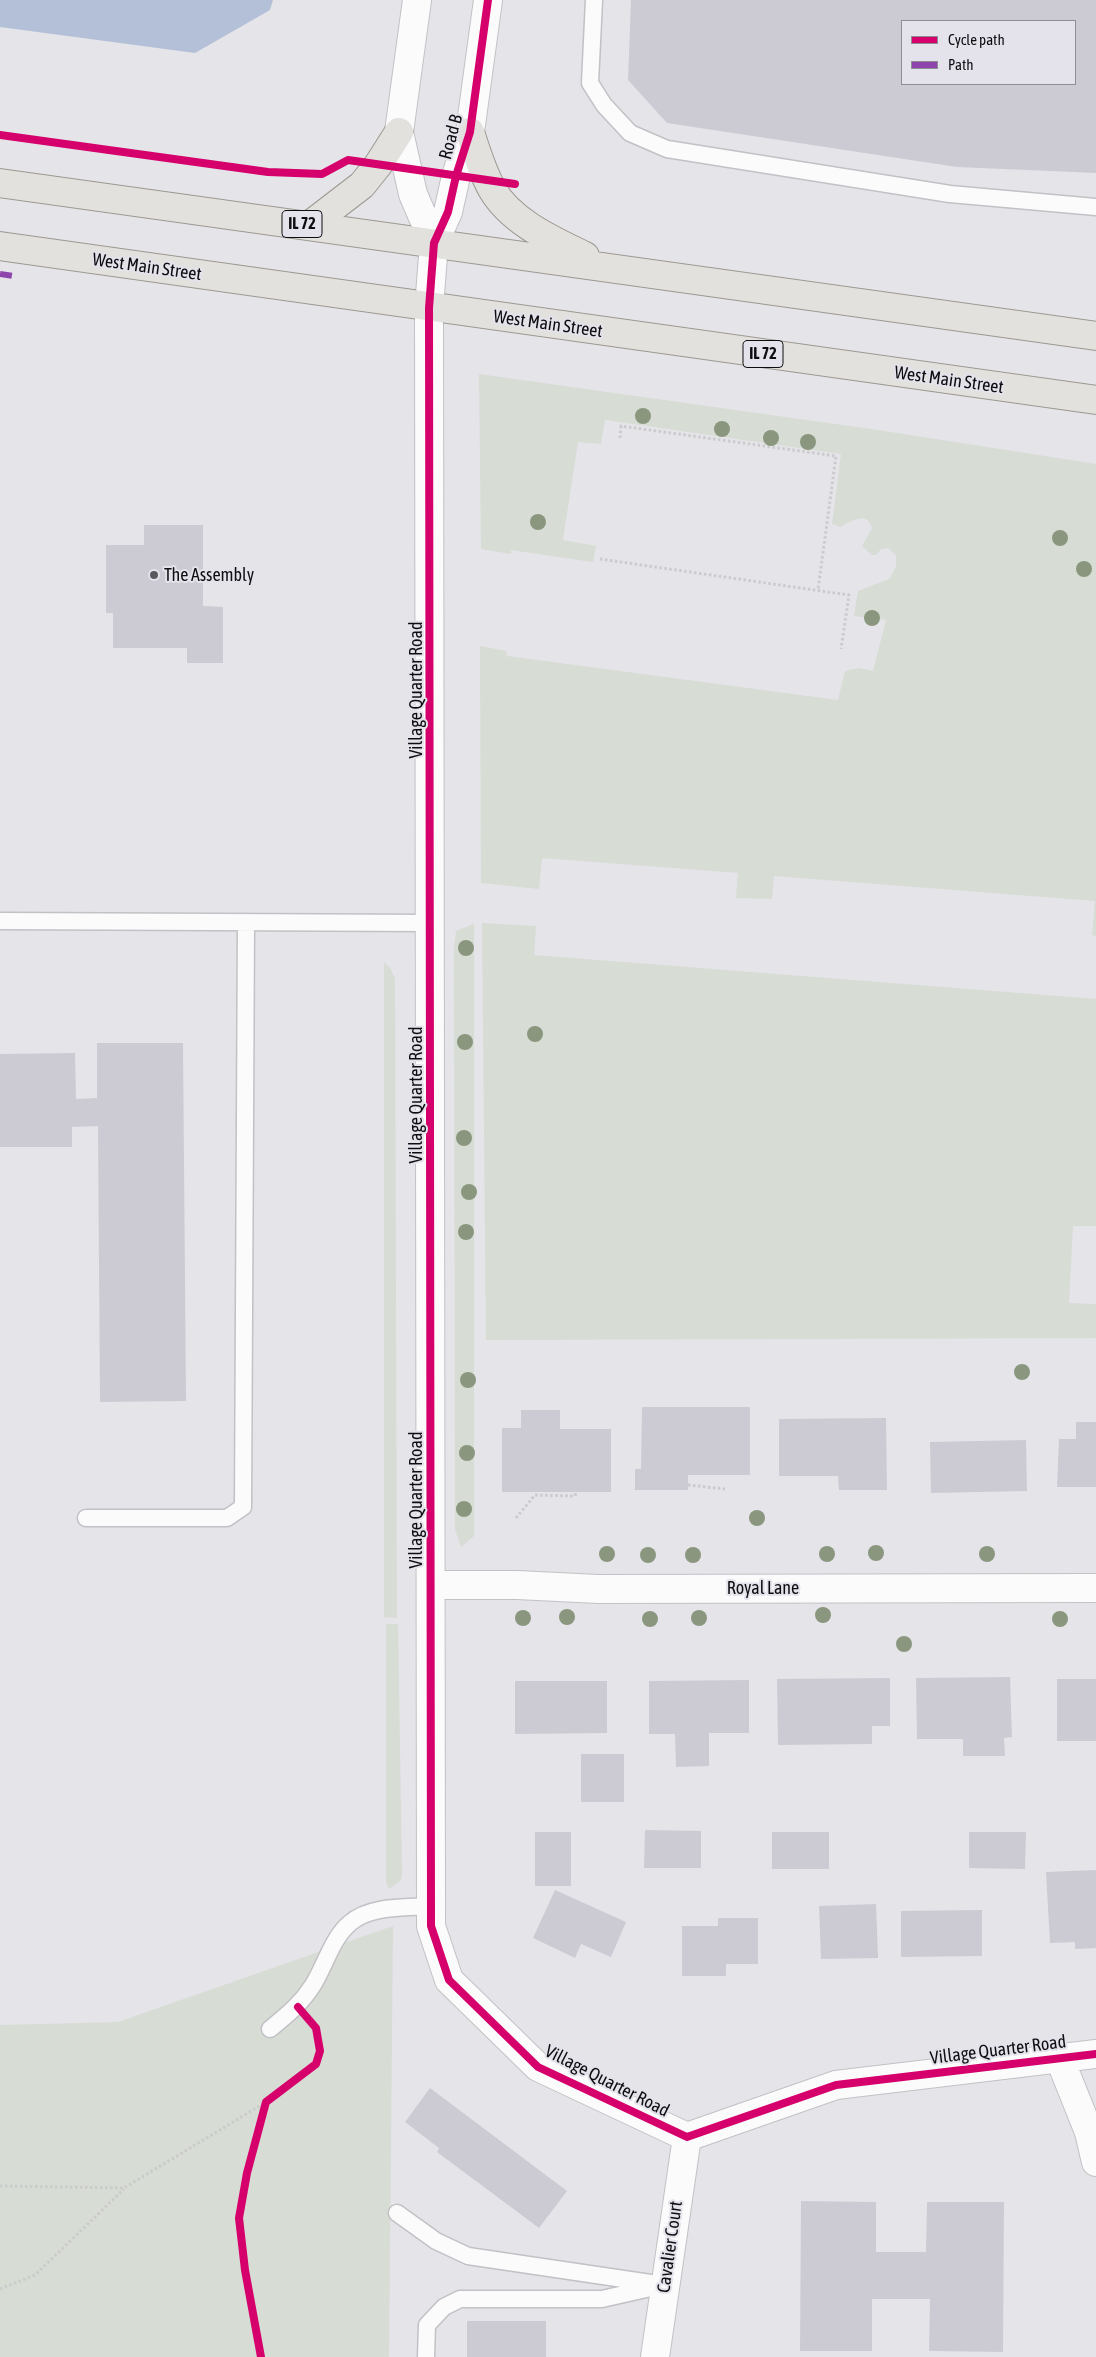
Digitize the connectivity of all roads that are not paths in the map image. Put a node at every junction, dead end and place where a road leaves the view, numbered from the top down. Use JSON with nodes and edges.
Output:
{"nodes":[{"id":1,"x":417,"y":0,"type":"edge"},
{"id":2,"x":488,"y":0,"type":"edge"},
{"id":3,"x":594,"y":0,"type":"edge"},
{"id":4,"x":399,"y":132,"type":"junction"},
{"id":5,"x":470,"y":132,"type":"junction"},
{"id":6,"x":0,"y":183,"type":"edge"},
{"id":7,"x":1096,"y":208,"type":"edge"},
{"id":8,"x":310,"y":225,"type":"junction"},
{"id":9,"x":434,"y":243,"type":"junction"},
{"id":10,"x":0,"y":246,"type":"edge"},
{"id":11,"x":604,"y":266,"type":"junction"},
{"id":12,"x":429,"y":308,"type":"junction"},
{"id":13,"x":1096,"y":336,"type":"edge"},
{"id":14,"x":1096,"y":400,"type":"edge"},
{"id":15,"x":0,"y":921,"type":"edge"},
{"id":16,"x":246,"y":922,"type":"junction"},
{"id":17,"x":431,"y":923,"type":"junction"},
{"id":18,"x":86,"y":1518,"type":"dead end"},
{"id":19,"x":431,"y":1585,"type":"junction"},
{"id":20,"x":1096,"y":1588,"type":"edge"},
{"id":21,"x":431,"y":1906,"type":"junction"},
{"id":22,"x":270,"y":2029,"type":"dead end"},
{"id":23,"x":1096,"y":2054,"type":"edge"},
{"id":24,"x":1059,"y":2057,"type":"junction"},
{"id":25,"x":687,"y":2137,"type":"junction"},
{"id":26,"x":1096,"y":2162,"type":"edge"},
{"id":27,"x":397,"y":2213,"type":"dead end"},
{"id":28,"x":664,"y":2285,"type":"junction"},
{"id":29,"x":426,"y":2357,"type":"edge"},
{"id":30,"x":656,"y":2357,"type":"edge"}],
"edges":[{"from":1,"to":4,"type":"street","name":"Road B"},
{"from":2,"to":5,"type":"street","name":"Road B"},
{"from":3,"to":7,"type":"lane"},
{"from":4,"to":8,"type":"main road"},
{"from":4,"to":9,"type":"street","name":"Road B"},
{"from":5,"to":9,"type":"street","name":"Road B"},
{"from":5,"to":11,"type":"main road"},
{"from":6,"to":8,"type":"main road","number":"IL 72"},
{"from":8,"to":9,"type":"main road","number":"IL 72"},
{"from":9,"to":11,"type":"main road","number":"IL 72"},
{"from":9,"to":12,"type":"street","name":"Road B"},
{"from":10,"to":12,"type":"main road","name":"West Main Street","number":"IL 72"},
{"from":11,"to":13,"type":"main road","number":"IL 72"},
{"from":12,"to":14,"type":"main road","name":"West Main Street","number":"IL 72"},
{"from":12,"to":17,"type":"street","name":"Village Quarter Road"},
{"from":15,"to":16,"type":"lane"},
{"from":16,"to":17,"type":"lane"},
{"from":16,"to":18,"type":"lane"},
{"from":17,"to":19,"type":"street","name":"Village Quarter Road"},
{"from":19,"to":20,"type":"street","name":"Royal Lane"},
{"from":19,"to":21,"type":"street","name":"Village Quarter Road"},
{"from":21,"to":22,"type":"lane"},
{"from":21,"to":25,"type":"street","name":"Village Quarter Road"},
{"from":23,"to":24,"type":"street","name":"Village Quarter Road"},
{"from":24,"to":25,"type":"street","name":"Village Quarter Road"},
{"from":24,"to":26,"type":"street"},
{"from":25,"to":28,"type":"street","name":"Cavalier Court"},
{"from":27,"to":28,"type":"lane"},
{"from":28,"to":29,"type":"lane"},
{"from":28,"to":30,"type":"street","name":"Cavalier Court"}]}
